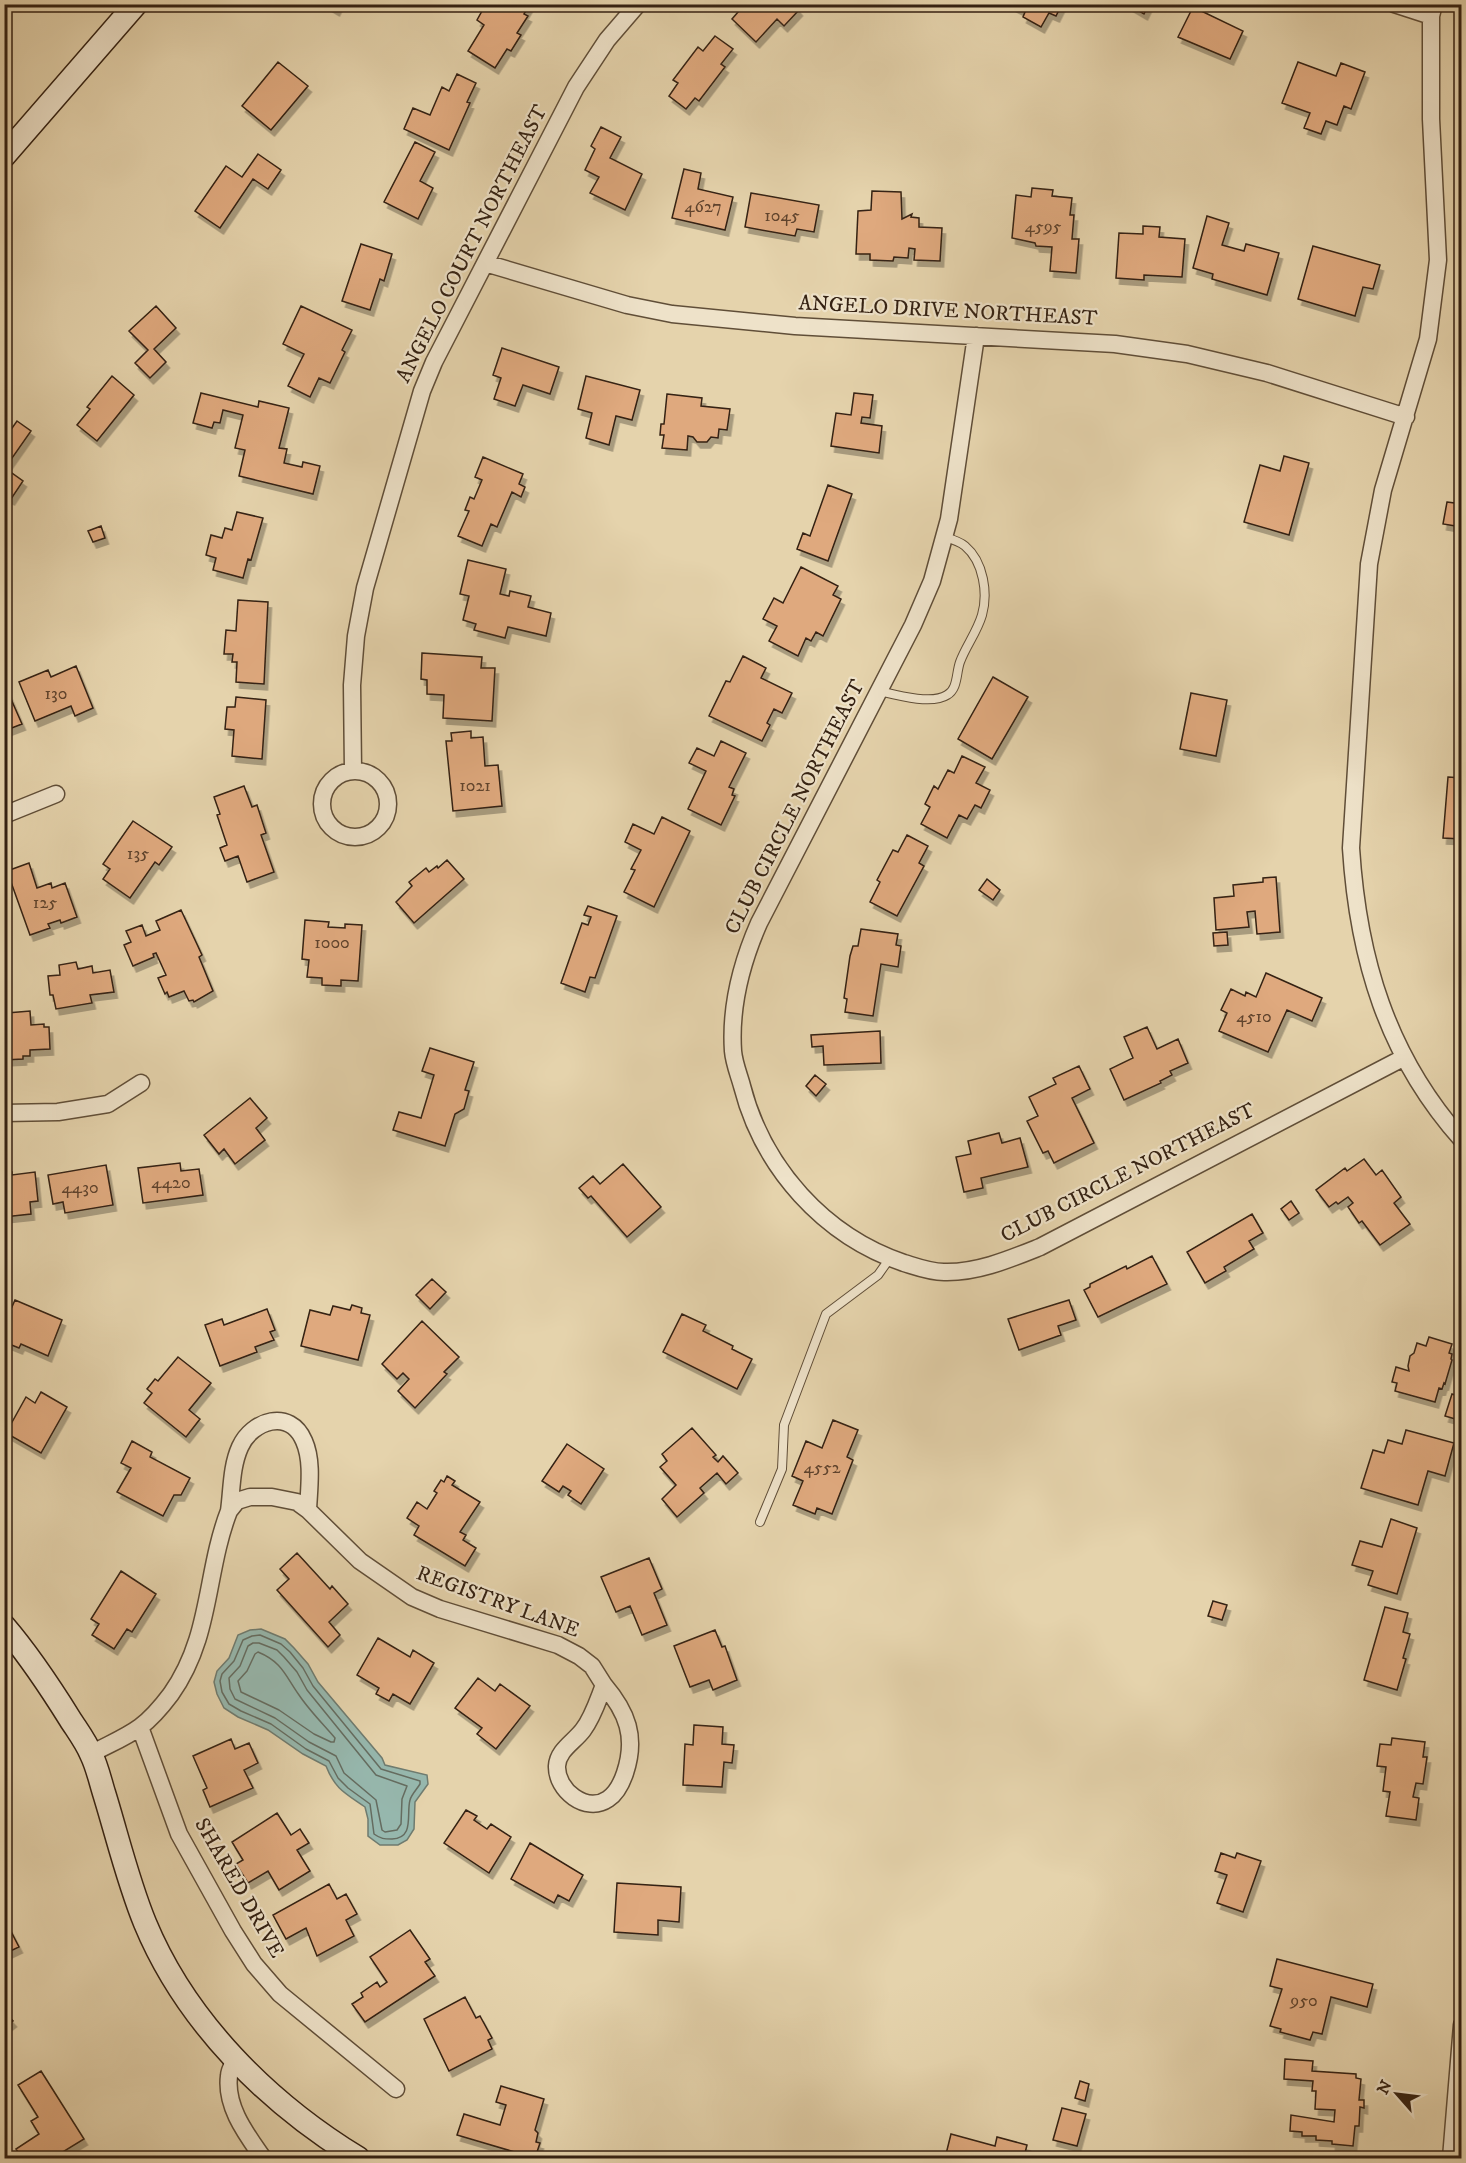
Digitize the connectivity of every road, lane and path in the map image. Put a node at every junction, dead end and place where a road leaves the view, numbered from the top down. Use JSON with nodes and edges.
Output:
{"nodes":[{"id":1,"x":136,"y":4,"type":"edge"},
{"id":2,"x":638,"y":4,"type":"edge"},
{"id":3,"x":1394,"y":4,"type":"edge"},
{"id":4,"x":1432,"y":10,"type":"edge"},
{"id":5,"x":4,"y":156,"type":"edge"},
{"id":6,"x":485,"y":262,"type":"junction"},
{"id":7,"x":976,"y":336,"type":"junction"},
{"id":8,"x":1406,"y":417,"type":"junction"},
{"id":9,"x":944,"y":537,"type":"junction"},
{"id":10,"x":879,"y":691,"type":"junction"},
{"id":11,"x":353,"y":770,"type":"junction"},
{"id":12,"x":56,"y":794,"type":"dead end"},
{"id":13,"x":4,"y":815,"type":"edge"},
{"id":14,"x":1403,"y":1058,"type":"junction"},
{"id":15,"x":141,"y":1083,"type":"dead end"},
{"id":16,"x":4,"y":1113,"type":"edge"},
{"id":17,"x":1461,"y":1140,"type":"edge"},
{"id":18,"x":890,"y":1258,"type":"junction"},
{"id":19,"x":308,"y":1510,"type":"junction"},
{"id":20,"x":228,"y":1511,"type":"junction"},
{"id":21,"x":760,"y":1522,"type":"dead end"},
{"id":22,"x":9,"y":1640,"type":"edge"},
{"id":23,"x":604,"y":1684,"type":"junction"},
{"id":24,"x":140,"y":1727,"type":"junction"},
{"id":25,"x":91,"y":1754,"type":"junction"},
{"id":26,"x":1461,"y":2025,"type":"edge"},
{"id":27,"x":236,"y":2058,"type":"junction"},
{"id":28,"x":396,"y":2089,"type":"dead end"},
{"id":29,"x":263,"y":2158,"type":"edge"},
{"id":30,"x":358,"y":2158,"type":"edge"},
{"id":31,"x":1451,"y":2158,"type":"edge"}],
"edges":[{"from":1,"to":5,"type":"main road"},
{"from":2,"to":6,"type":"street","name":"ANGELO COURT NORTHEAST"},
{"from":3,"to":4,"type":"street"},
{"from":4,"to":8,"type":"street"},
{"from":6,"to":7,"type":"street","name":"ANGELO DRIVE NORTHEAST"},
{"from":6,"to":11,"type":"street","name":"ANGELO COURT NORTHEAST"},
{"from":7,"to":8,"type":"street","name":"ANGELO DRIVE NORTHEAST"},
{"from":7,"to":9,"type":"street","name":"CLUB CIRCLE NORTHEAST"},
{"from":8,"to":14,"type":"street"},
{"from":9,"to":10,"type":"street","name":"CLUB CIRCLE NORTHEAST"},
{"from":9,"to":10,"type":"lane"},
{"from":10,"to":18,"type":"street","name":"CLUB CIRCLE NORTHEAST"},
{"from":11,"to":11,"type":"street"},
{"from":12,"to":13,"type":"street"},
{"from":14,"to":17,"type":"street"},
{"from":14,"to":18,"type":"street","name":"CLUB CIRCLE NORTHEAST"},
{"from":15,"to":16,"type":"street"},
{"from":18,"to":21,"type":"lane"},
{"from":19,"to":20,"type":"street","name":"REGISTRY LANE"},
{"from":19,"to":20,"type":"street"},
{"from":19,"to":23,"type":"street","name":"REGISTRY LANE"},
{"from":20,"to":24,"type":"street"},
{"from":22,"to":25,"type":"main road"},
{"from":23,"to":23,"type":"street","name":"REGISTRY LANE"},
{"from":24,"to":25,"type":"street"},
{"from":24,"to":28,"type":"street","name":"SHARED DRIVE"},
{"from":25,"to":27,"type":"main road"},
{"from":26,"to":31,"type":"street"},
{"from":27,"to":29,"type":"street"},
{"from":27,"to":30,"type":"main road"}]}
